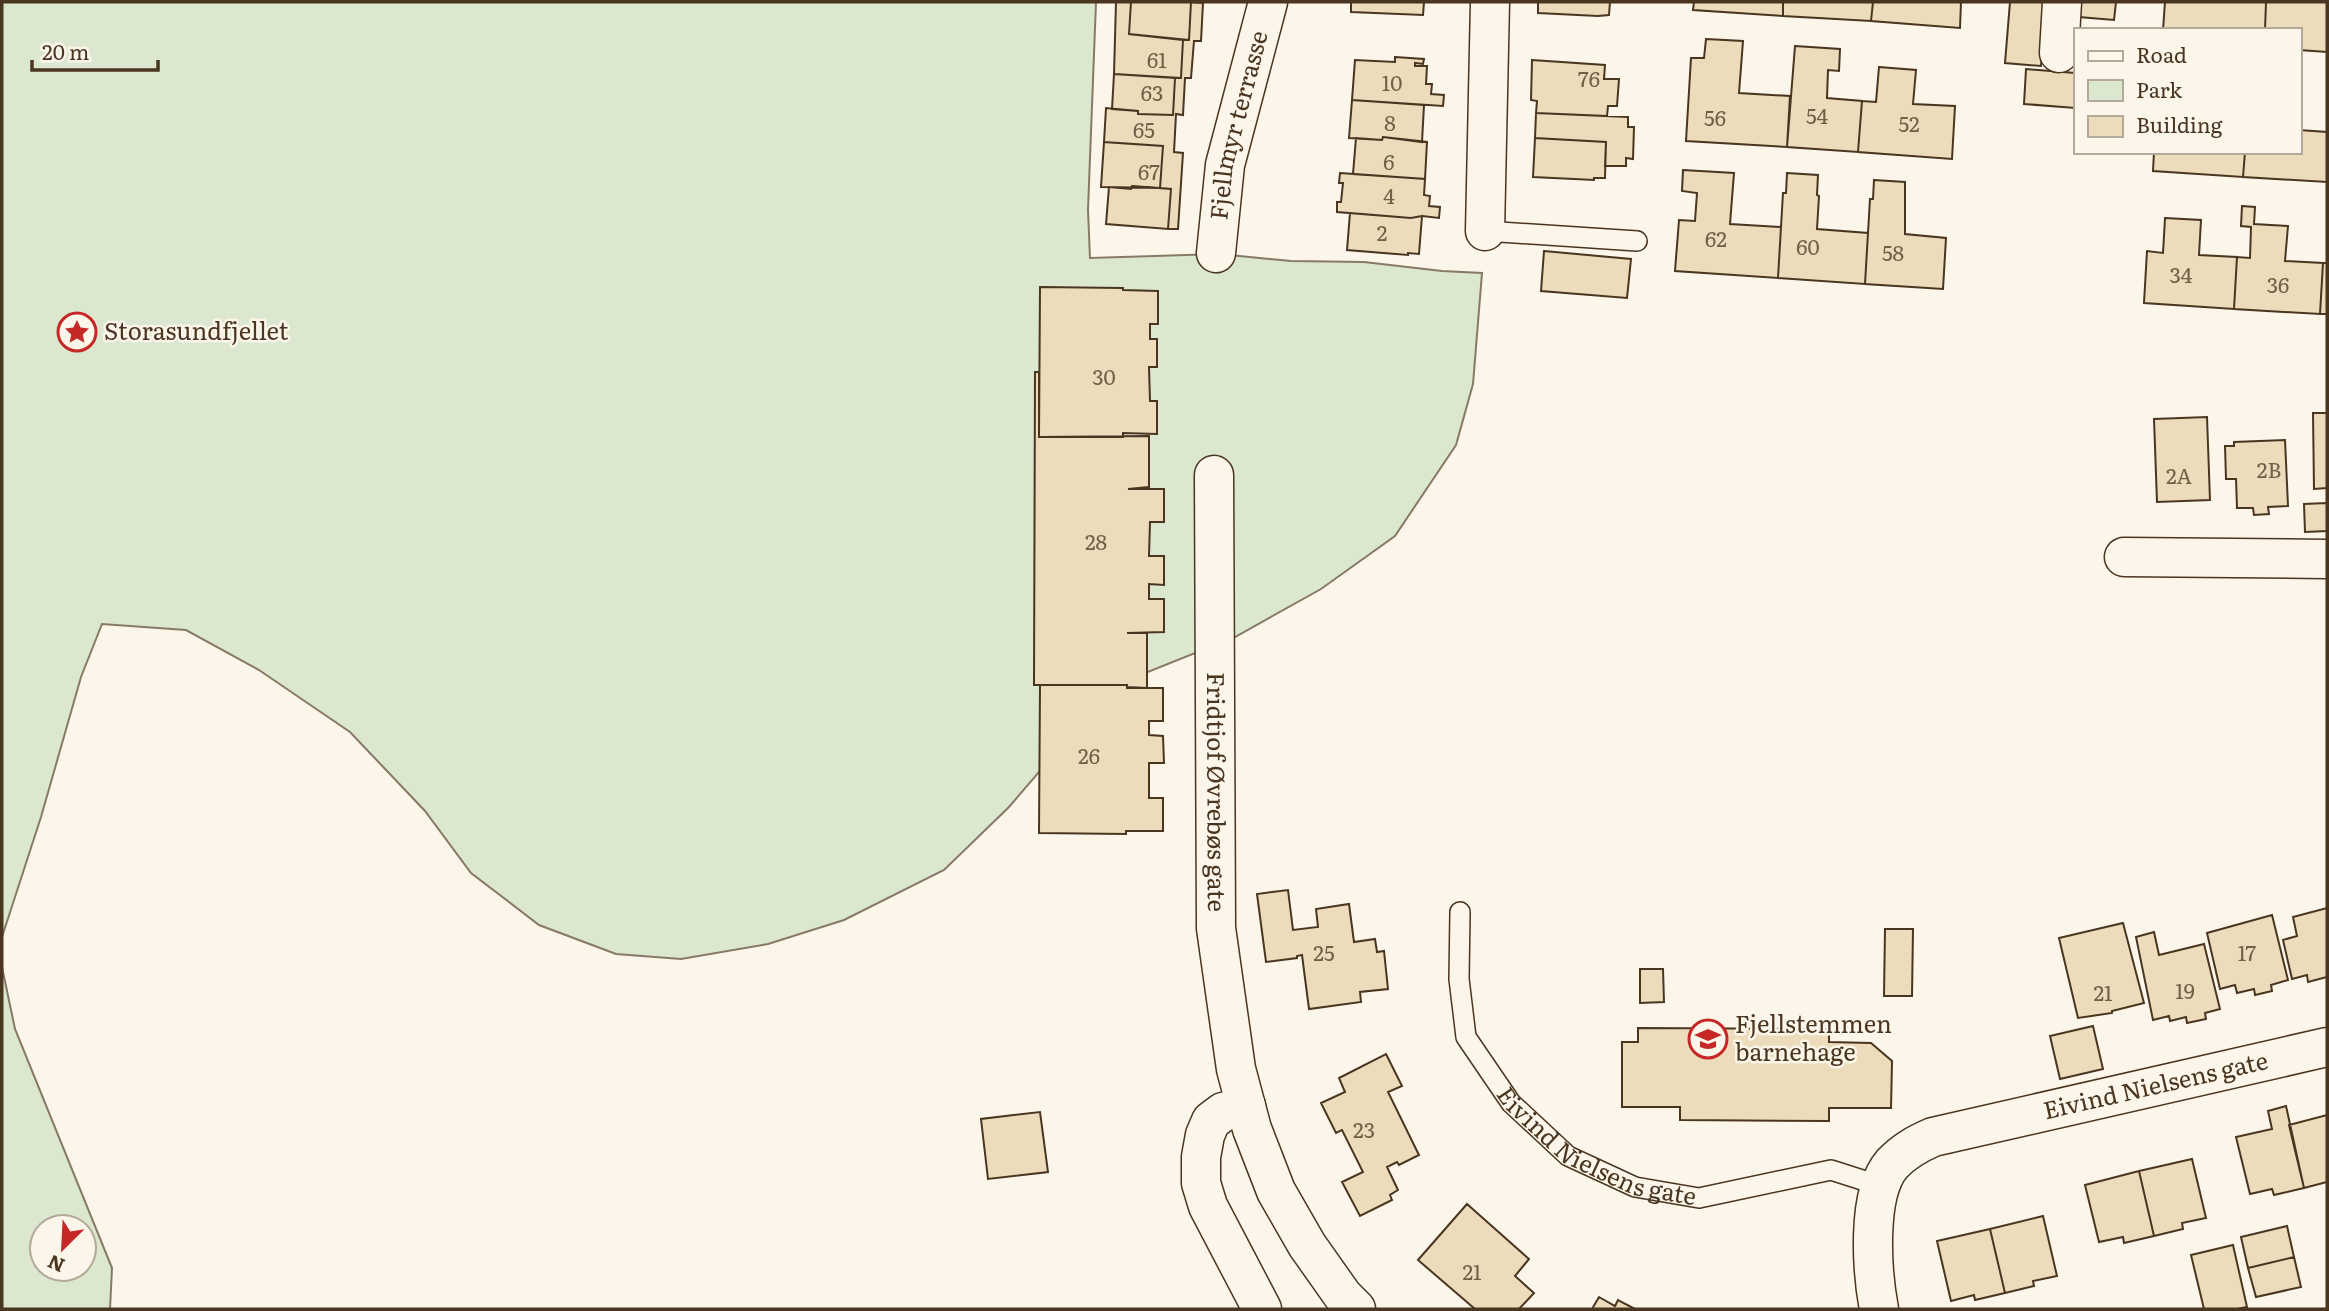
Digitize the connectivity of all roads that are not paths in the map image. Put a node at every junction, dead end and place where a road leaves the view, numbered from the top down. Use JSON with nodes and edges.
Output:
{"nodes":[{"id":1,"x":1268,"y":2,"type":"edge"},
{"id":2,"x":1490,"y":2,"type":"edge"},
{"id":3,"x":2062,"y":2,"type":"edge"},
{"id":4,"x":2059,"y":53,"type":"dead end"},
{"id":5,"x":1485,"y":231,"type":"joint"},
{"id":6,"x":1637,"y":241,"type":"dead end"},
{"id":7,"x":1216,"y":253,"type":"dead end"},
{"id":8,"x":1214,"y":475,"type":"dead end"},
{"id":9,"x":2124,"y":557,"type":"dead end"},
{"id":10,"x":2327,"y":559,"type":"edge"},
{"id":11,"x":1460,"y":912,"type":"dead end"},
{"id":12,"x":2327,"y":1047,"type":"edge"},
{"id":13,"x":1246,"y":1106,"type":"junction"},
{"id":14,"x":1881,"y":1186,"type":"junction"},
{"id":15,"x":1262,"y":1309,"type":"edge"},
{"id":16,"x":1356,"y":1309,"type":"edge"},
{"id":17,"x":1879,"y":1309,"type":"edge"}],
"edges":[{"from":1,"to":7,"type":"street","name":"Fjellmyr terrasse"},
{"from":2,"to":5,"type":"street"},
{"from":3,"to":4,"type":"street"},
{"from":5,"to":6,"type":"lane"},
{"from":8,"to":13,"type":"street","name":"Fridtjof Øvrebøs gate"},
{"from":9,"to":10,"type":"street"},
{"from":11,"to":14,"type":"lane","name":"Eivind Nielsens gate"},
{"from":12,"to":14,"type":"street","name":"Eivind Nielsens gate"},
{"from":13,"to":15,"type":"street"},
{"from":13,"to":16,"type":"street","name":"Fridtjof Øvrebøs gate"},
{"from":14,"to":17,"type":"street","name":"Eivind Nielsens gate"}]}
